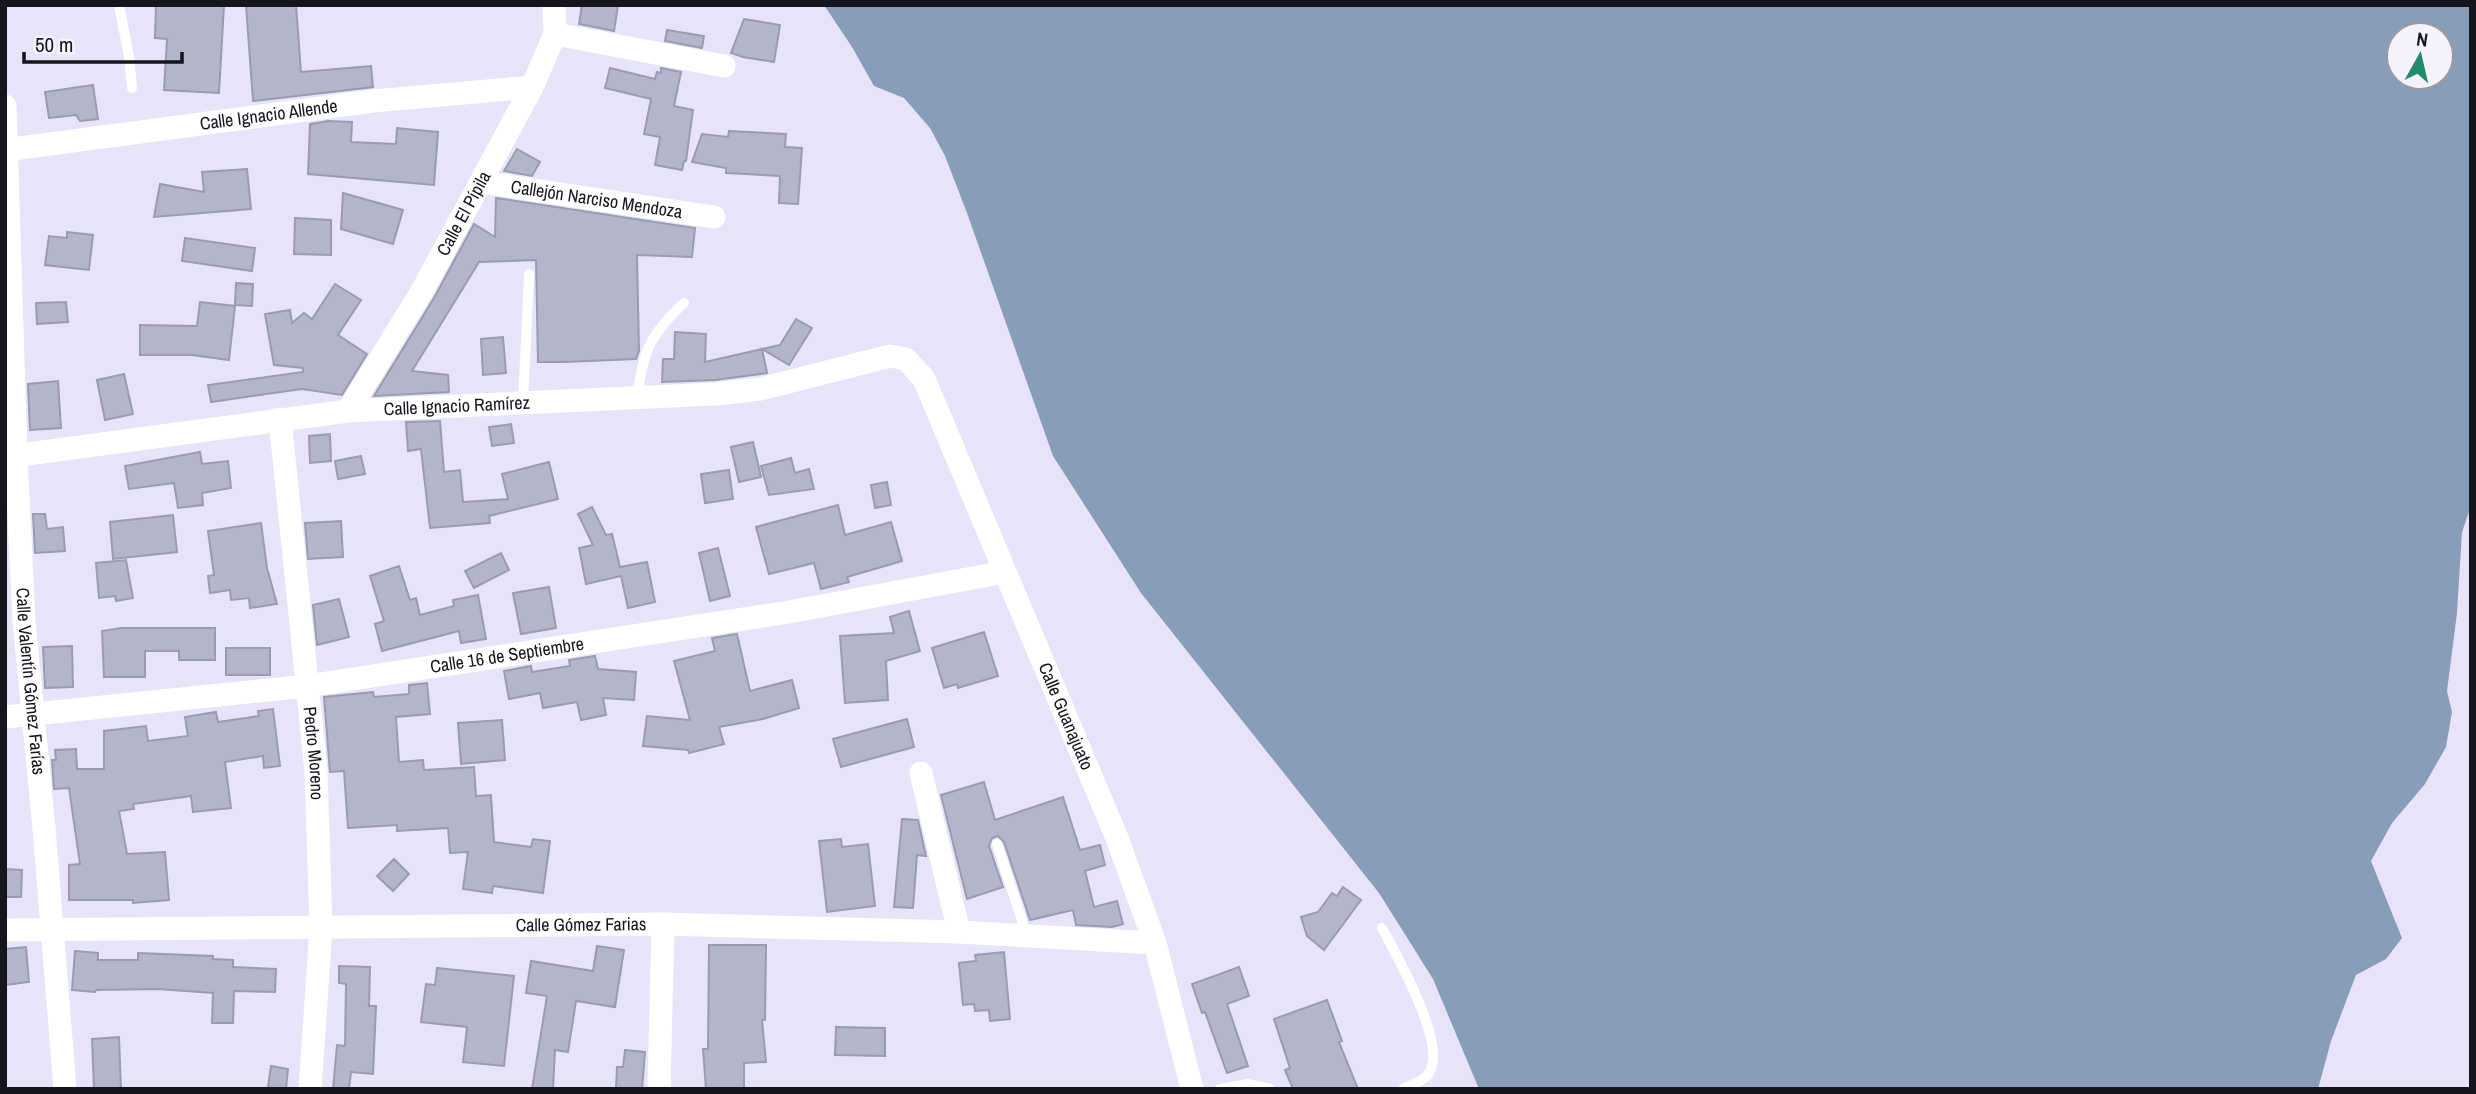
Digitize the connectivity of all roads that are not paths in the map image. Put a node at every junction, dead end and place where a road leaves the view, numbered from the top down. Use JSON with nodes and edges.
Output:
{"nodes":[{"id":1,"x":118,"y":5,"type":"edge"},
{"id":2,"x":554,"y":5,"type":"edge"},
{"id":3,"x":555,"y":34,"type":"junction"},
{"id":4,"x":724,"y":66,"type":"dead end"},
{"id":5,"x":533,"y":87,"type":"junction"},
{"id":6,"x":132,"y":88,"type":"dead end"},
{"id":7,"x":5,"y":106,"type":"edge"},
{"id":8,"x":7,"y":150,"type":"edge"},
{"id":9,"x":481,"y":183,"type":"junction"},
{"id":10,"x":714,"y":217,"type":"dead end"},
{"id":11,"x":529,"y":274,"type":"dead end"},
{"id":12,"x":684,"y":303,"type":"dead end"},
{"id":13,"x":906,"y":359,"type":"joint"},
{"id":14,"x":636,"y":398,"type":"junction"},
{"id":15,"x":523,"y":402,"type":"junction"},
{"id":16,"x":348,"y":411,"type":"junction"},
{"id":17,"x":280,"y":419,"type":"junction"},
{"id":18,"x":10,"y":457,"type":"edge"},
{"id":19,"x":1005,"y":572,"type":"junction"},
{"id":20,"x":307,"y":686,"type":"junction"},
{"id":21,"x":32,"y":715,"type":"junction"},
{"id":22,"x":5,"y":717,"type":"edge"},
{"id":23,"x":921,"y":773,"type":"dead end"},
{"id":24,"x":997,"y":844,"type":"dead end"},
{"id":25,"x":663,"y":924,"type":"junction"},
{"id":26,"x":321,"y":928,"type":"junction"},
{"id":27,"x":1382,"y":928,"type":"dead end"},
{"id":28,"x":5,"y":930,"type":"edge"},
{"id":29,"x":51,"y":930,"type":"junction"},
{"id":30,"x":959,"y":932,"type":"junction"},
{"id":31,"x":1027,"y":936,"type":"junction"},
{"id":32,"x":1155,"y":943,"type":"junction"},
{"id":33,"x":65,"y":1089,"type":"edge"},
{"id":34,"x":310,"y":1089,"type":"edge"},
{"id":35,"x":659,"y":1089,"type":"edge"},
{"id":36,"x":1192,"y":1089,"type":"edge"},
{"id":37,"x":1220,"y":1089,"type":"edge"},
{"id":38,"x":1270,"y":1089,"type":"edge"},
{"id":39,"x":1403,"y":1089,"type":"edge"}],
"edges":[{"from":1,"to":6,"type":"lane"},
{"from":2,"to":3,"type":"street","name":"Calle El Pípila"},
{"from":3,"to":4,"type":"street"},
{"from":3,"to":5,"type":"street","name":"Calle El Pípila"},
{"from":5,"to":8,"type":"street","name":"Calle Ignacio Allende"},
{"from":5,"to":9,"type":"street","name":"Calle El Pípila"},
{"from":7,"to":8,"type":"street","name":"Calle Valentín Gómez Farías"},
{"from":8,"to":18,"type":"street","name":"Calle Valentín Gómez Farías"},
{"from":9,"to":10,"type":"street","name":"Callejón Narciso Mendoza"},
{"from":9,"to":16,"type":"street","name":"Calle El Pípila"},
{"from":11,"to":15,"type":"lane"},
{"from":12,"to":14,"type":"lane"},
{"from":13,"to":14,"type":"street","name":"Calle Ignacio Ramírez"},
{"from":13,"to":19,"type":"street","name":"Calle Guanajuato"},
{"from":14,"to":15,"type":"street","name":"Calle Ignacio Ramírez"},
{"from":15,"to":16,"type":"street","name":"Calle Ignacio Ramírez"},
{"from":16,"to":17,"type":"street","name":"Calle Ignacio Ramírez"},
{"from":17,"to":18,"type":"street","name":"Calle Ignacio Ramírez"},
{"from":17,"to":20,"type":"street","name":"Pedro Moreno"},
{"from":18,"to":21,"type":"street","name":"Calle Valentín Gómez Farías"},
{"from":19,"to":20,"type":"street","name":"Calle 16 de Septiembre"},
{"from":19,"to":32,"type":"street","name":"Calle Guanajuato"},
{"from":20,"to":21,"type":"street","name":"Calle 16 de Septiembre"},
{"from":20,"to":26,"type":"street","name":"Pedro Moreno"},
{"from":21,"to":22,"type":"street","name":"Calle 16 de Septiembre"},
{"from":21,"to":29,"type":"street","name":"Calle Valentín Gómez Farías"},
{"from":23,"to":30,"type":"street"},
{"from":24,"to":31,"type":"lane"},
{"from":25,"to":26,"type":"street","name":"Calle Gómez Farias"},
{"from":25,"to":30,"type":"street","name":"Calle Gómez Farias"},
{"from":25,"to":35,"type":"street"},
{"from":26,"to":29,"type":"street","name":"Calle Gómez Farias"},
{"from":26,"to":34,"type":"street","name":"Pedro Moreno"},
{"from":27,"to":39,"type":"lane"},
{"from":28,"to":29,"type":"street","name":"Calle Gómez Farias"},
{"from":29,"to":33,"type":"street","name":"Calle Valentín Gómez Farías"},
{"from":30,"to":31,"type":"street","name":"Calle Gómez Farias"},
{"from":31,"to":32,"type":"street","name":"Calle Gómez Farias"},
{"from":32,"to":36,"type":"street","name":"Calle Guanajuato"},
{"from":37,"to":38,"type":"lane"}]}
